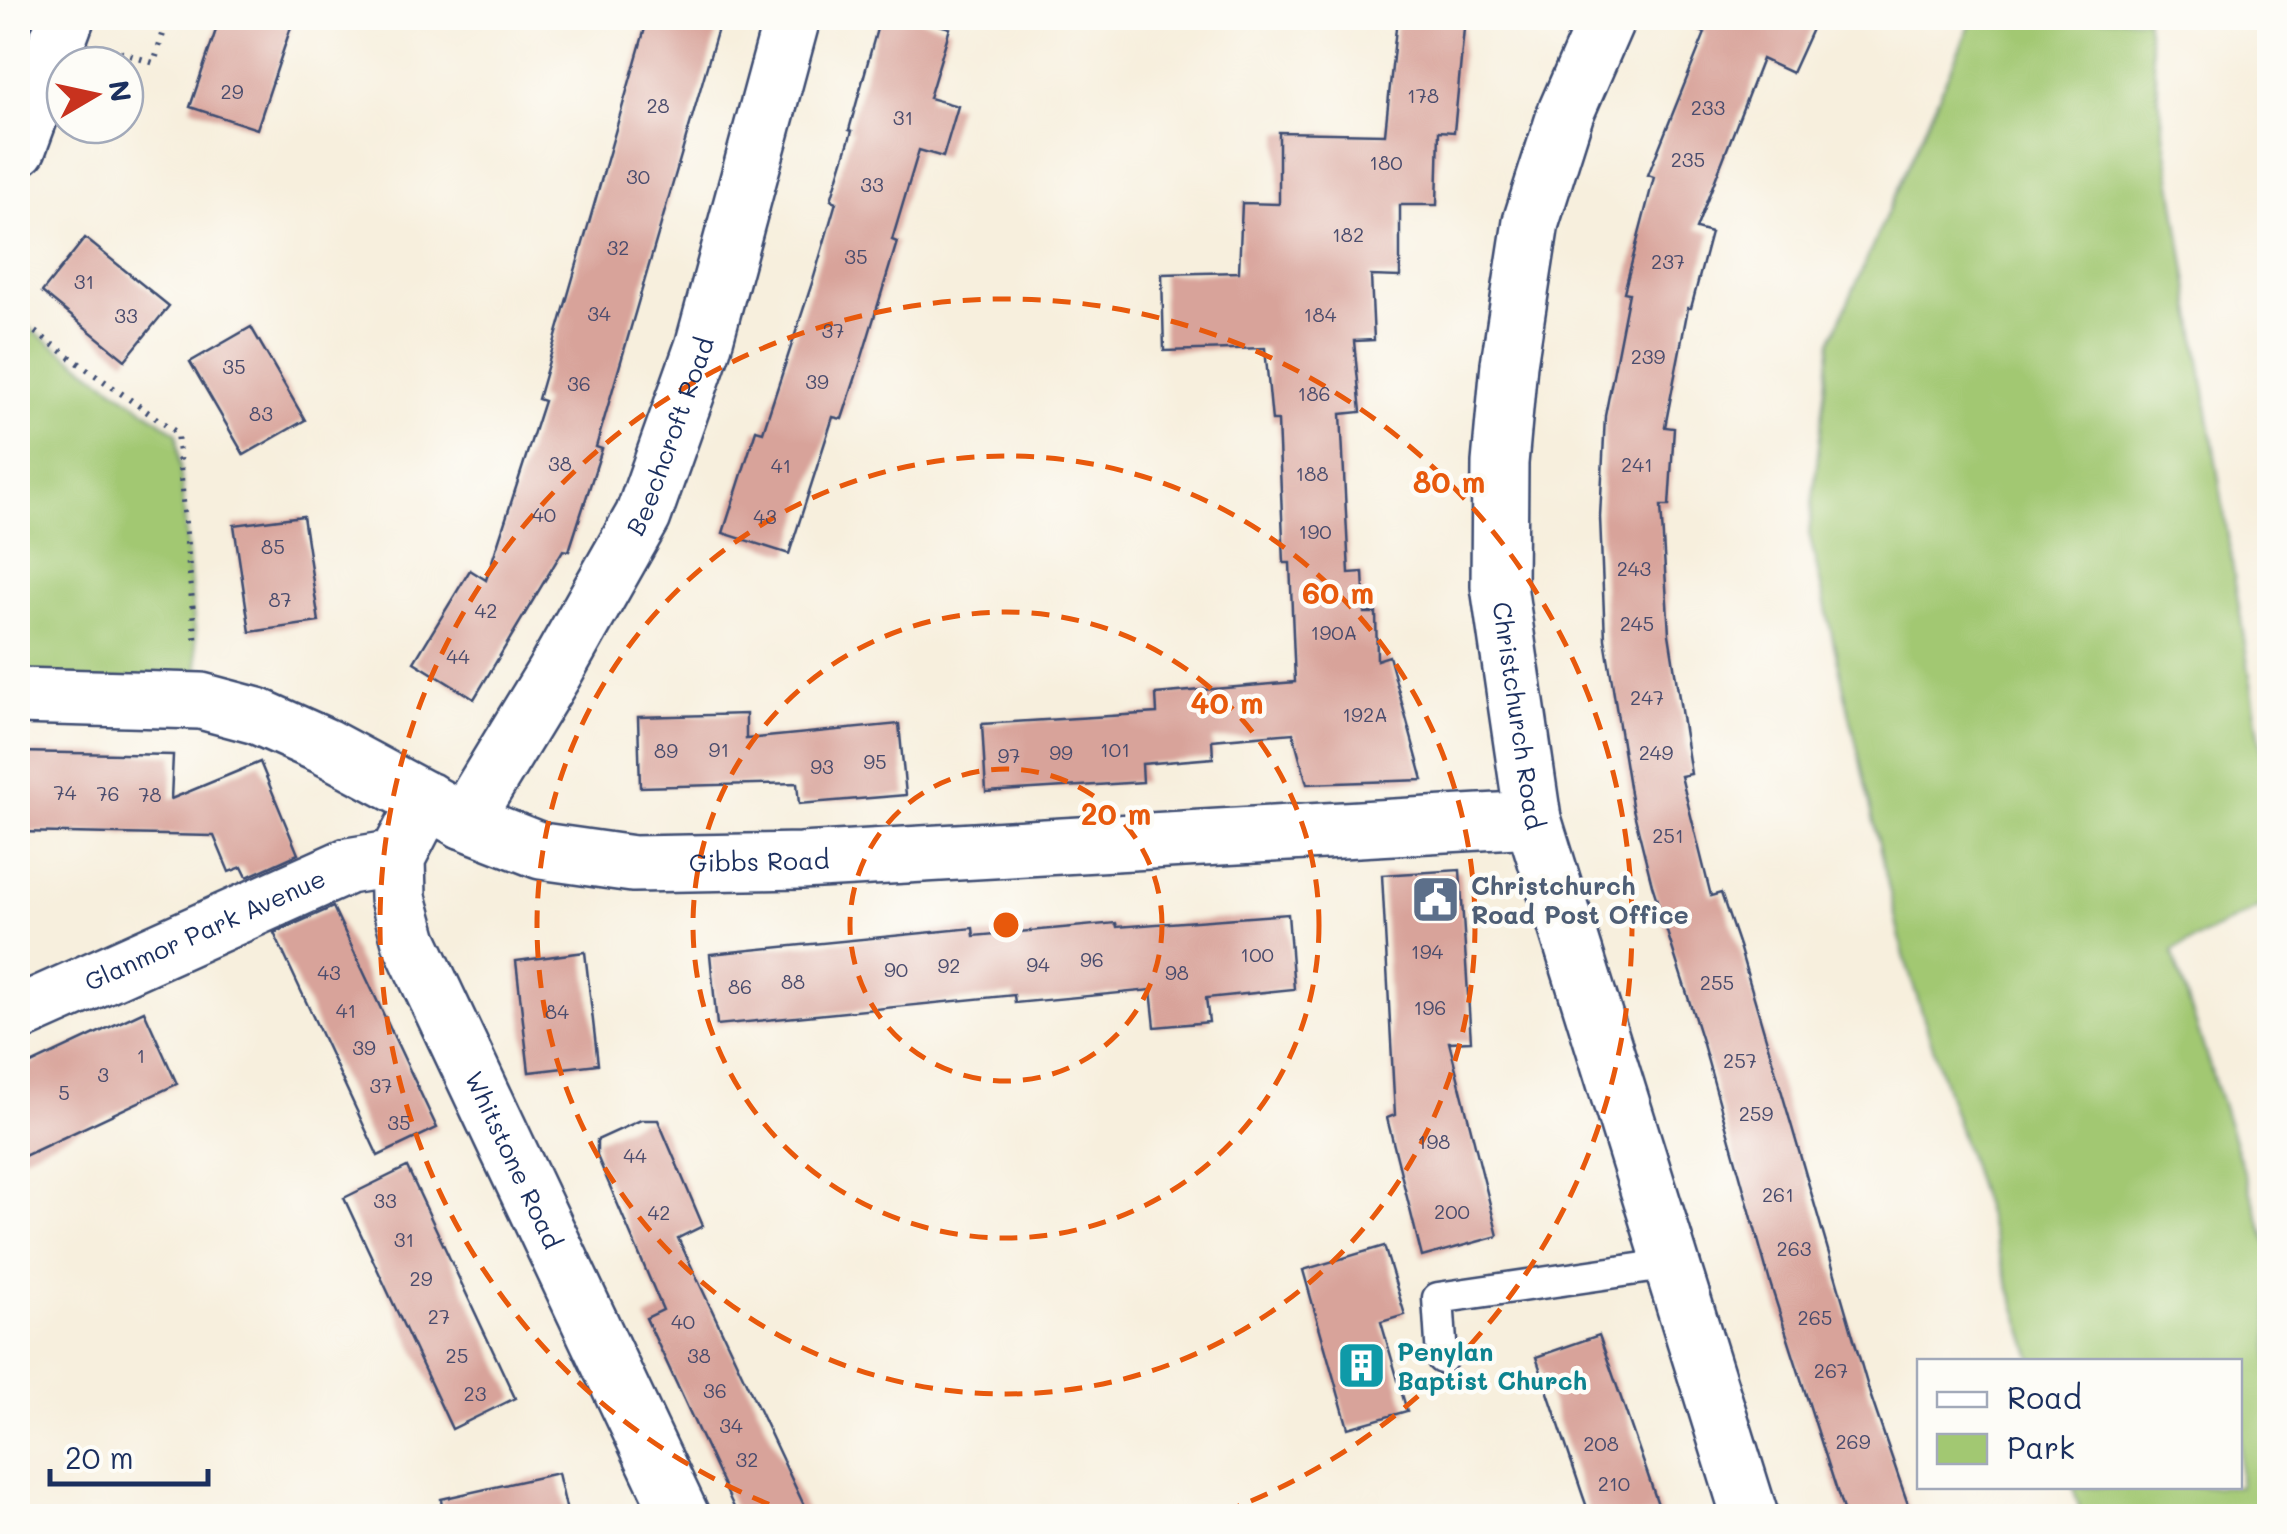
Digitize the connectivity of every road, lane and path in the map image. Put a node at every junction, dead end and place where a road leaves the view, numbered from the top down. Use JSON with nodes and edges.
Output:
{"nodes":[{"id":1,"x":168,"y":18,"type":"edge"},
{"id":2,"x":792,"y":18,"type":"edge"},
{"id":3,"x":1607,"y":18,"type":"edge"},
{"id":4,"x":64,"y":25,"type":"edge"},
{"id":5,"x":18,"y":148,"type":"edge"},
{"id":6,"x":18,"y":320,"type":"edge"},
{"id":7,"x":18,"y":696,"type":"edge"},
{"id":8,"x":200,"y":701,"type":"junction"},
{"id":9,"x":445,"y":811,"type":"junction"},
{"id":10,"x":1534,"y":819,"type":"junction"},
{"id":11,"x":397,"y":858,"type":"junction"},
{"id":12,"x":18,"y":1014,"type":"edge"},
{"id":13,"x":1672,"y":1264,"type":"junction"},
{"id":14,"x":1442,"y":1358,"type":"dead end"},
{"id":15,"x":681,"y":1516,"type":"edge"},
{"id":16,"x":1750,"y":1516,"type":"edge"}],
"edges":[{"from":1,"to":4,"type":"path"},
{"from":2,"to":9,"type":"street","name":"Beechcroft Road"},
{"from":3,"to":10,"type":"street","name":"Christchurch Road"},
{"from":4,"to":5,"type":"street"},
{"from":6,"to":8,"type":"path"},
{"from":7,"to":8,"type":"street","name":"Gibbs Road"},
{"from":8,"to":9,"type":"street","name":"Gibbs Road"},
{"from":9,"to":10,"type":"street","name":"Gibbs Road"},
{"from":9,"to":11,"type":"street"},
{"from":10,"to":13,"type":"street","name":"Christchurch Road"},
{"from":11,"to":12,"type":"street","name":"Glanmor Park Avenue"},
{"from":11,"to":15,"type":"street","name":"Whitstone Road"},
{"from":13,"to":14,"type":"lane"},
{"from":13,"to":16,"type":"street","name":"Christchurch Road"}]}
